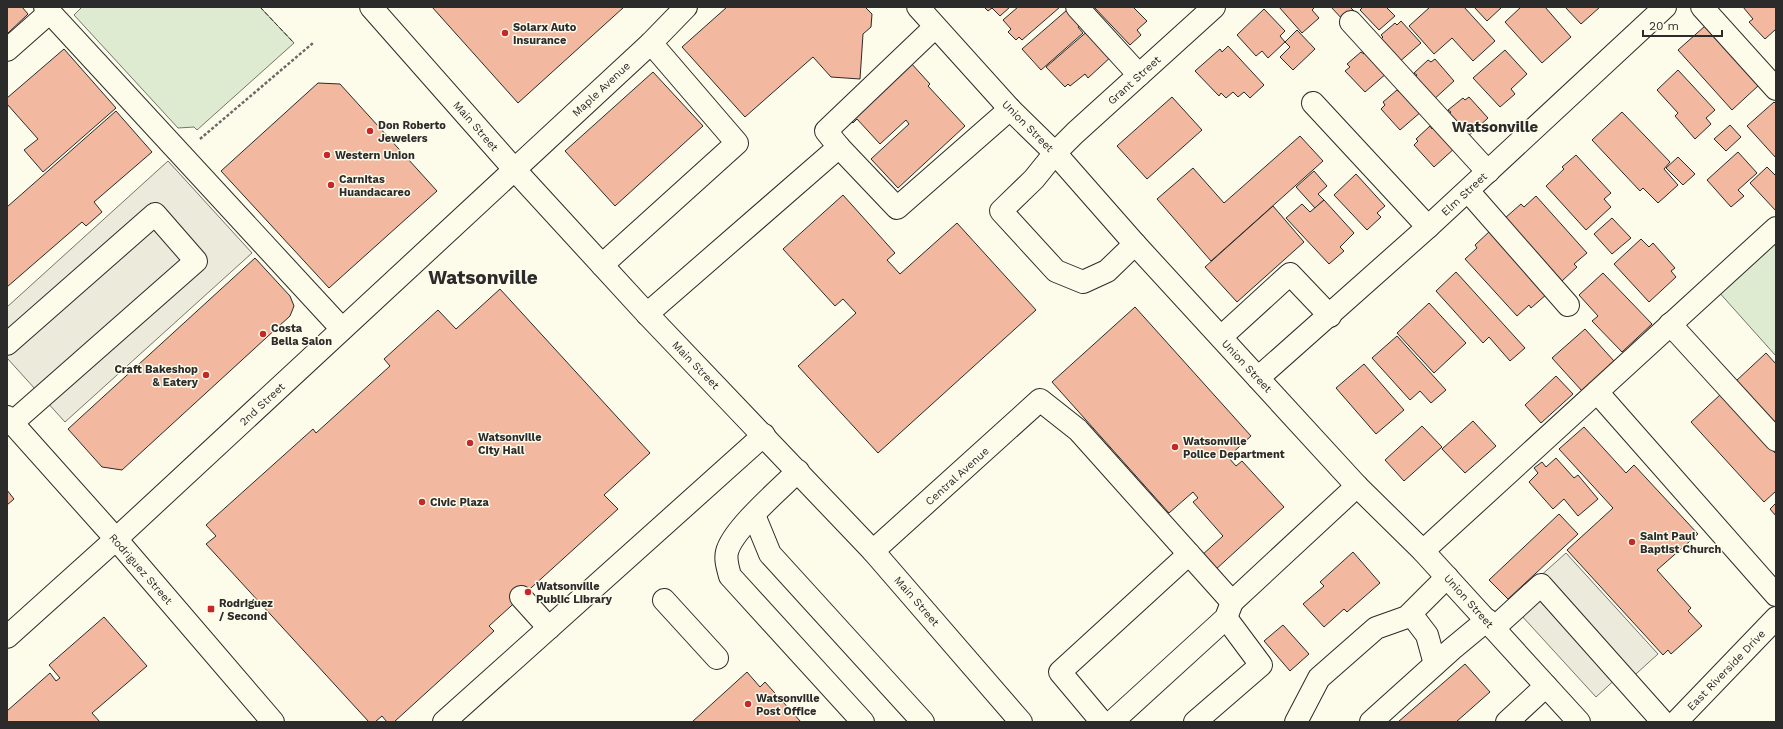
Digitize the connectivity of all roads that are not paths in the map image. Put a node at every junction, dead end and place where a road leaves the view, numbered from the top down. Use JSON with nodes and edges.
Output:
{"nodes":[{"id":1,"x":371,"y":7,"type":"edge"},
{"id":2,"x":686,"y":7,"type":"edge"},
{"id":3,"x":1077,"y":7,"type":"edge"},
{"id":4,"x":1214,"y":7,"type":"edge"},
{"id":5,"x":1665,"y":7,"type":"edge"},
{"id":6,"x":1702,"y":7,"type":"edge"},
{"id":7,"x":47,"y":10,"type":"edge"},
{"id":8,"x":931,"y":15,"type":"edge"},
{"id":9,"x":1351,"y":22,"type":"dead end"},
{"id":10,"x":651,"y":43,"type":"junction"},
{"id":11,"x":7,"y":50,"type":"edge"},
{"id":12,"x":1139,"y":75,"type":"junction"},
{"id":13,"x":1776,"y":89,"type":"edge"},
{"id":14,"x":1313,"y":103,"type":"dead end"},
{"id":15,"x":1010,"y":109,"type":"junction"},
{"id":16,"x":832,"y":139,"type":"junction"},
{"id":17,"x":1055,"y":153,"type":"junction"},
{"id":18,"x":514,"y":169,"type":"junction"},
{"id":19,"x":1488,"y":172,"type":"junction"},
{"id":20,"x":1468,"y":191,"type":"junction"},
{"id":21,"x":1428,"y":227,"type":"junction"},
{"id":22,"x":1776,"y":228,"type":"edge"},
{"id":23,"x":1135,"y":244,"type":"junction"},
{"id":24,"x":602,"y":265,"type":"junction"},
{"id":25,"x":1568,"y":305,"type":"dead end"},
{"id":26,"x":647,"y":314,"type":"junction"},
{"id":27,"x":1330,"y":316,"type":"junction"},
{"id":28,"x":1670,"y":324,"type":"junction"},
{"id":29,"x":342,"y":329,"type":"junction"},
{"id":30,"x":1221,"y":337,"type":"junction"},
{"id":31,"x":7,"y":344,"type":"edge"},
{"id":32,"x":1258,"y":378,"type":"junction"},
{"id":33,"x":1597,"y":392,"type":"junction"},
{"id":34,"x":10,"y":420,"type":"edge"},
{"id":35,"x":764,"y":435,"type":"junction"},
{"id":36,"x":1776,"y":440,"type":"edge"},
{"id":37,"x":798,"y":471,"type":"junction"},
{"id":38,"x":1357,"y":486,"type":"junction"},
{"id":39,"x":754,"y":515,"type":"junction"},
{"id":40,"x":116,"y":539,"type":"junction"},
{"id":41,"x":873,"y":551,"type":"junction"},
{"id":42,"x":1423,"y":551,"type":"junction"},
{"id":43,"x":1189,"y":554,"type":"junction"},
{"id":44,"x":1447,"y":577,"type":"junction"},
{"id":45,"x":1776,"y":595,"type":"edge"},
{"id":46,"x":521,"y":597,"type":"dead end"},
{"id":47,"x":664,"y":600,"type":"dead end"},
{"id":48,"x":1229,"y":610,"type":"junction"},
{"id":49,"x":1411,"y":614,"type":"junction"},
{"id":50,"x":1776,"y":618,"type":"edge"},
{"id":51,"x":1490,"y":624,"type":"junction"},
{"id":52,"x":549,"y":628,"type":"junction"},
{"id":53,"x":7,"y":636,"type":"edge"},
{"id":54,"x":717,"y":658,"type":"dead end"},
{"id":55,"x":1435,"y":664,"type":"junction"},
{"id":56,"x":1546,"y":686,"type":"junction"},
{"id":57,"x":274,"y":722,"type":"edge"},
{"id":58,"x":444,"y":722,"type":"edge"},
{"id":59,"x":863,"y":722,"type":"edge"},
{"id":60,"x":923,"y":722,"type":"edge"},
{"id":61,"x":1021,"y":722,"type":"edge"},
{"id":62,"x":1102,"y":722,"type":"edge"},
{"id":63,"x":1112,"y":722,"type":"edge"},
{"id":64,"x":1195,"y":722,"type":"edge"},
{"id":65,"x":1296,"y":722,"type":"edge"},
{"id":66,"x":1372,"y":722,"type":"edge"},
{"id":67,"x":1507,"y":722,"type":"edge"},
{"id":68,"x":1578,"y":722,"type":"edge"},
{"id":69,"x":1663,"y":722,"type":"edge"},
{"id":70,"x":1676,"y":722,"type":"edge"}],
"edges":[{"from":1,"to":18,"type":"main road","name":"Main Street"},
{"from":2,"to":10,"type":"main road","name":"Maple Avenue"},
{"from":3,"to":12,"type":"main road"},
{"from":4,"to":12,"type":"main road","name":"Grant Street"},
{"from":5,"to":19,"type":"main road","name":"Elm Street"},
{"from":6,"to":13,"type":"main road"},
{"from":7,"to":11,"type":"main road"},
{"from":7,"to":29,"type":"main road"},
{"from":8,"to":15,"type":"main road","name":"Union Street"},
{"from":8,"to":16,"type":"main road"},
{"from":9,"to":19,"type":"main road"},
{"from":10,"to":18,"type":"main road","name":"Maple Avenue"},
{"from":10,"to":24,"type":"main road"},
{"from":12,"to":17,"type":"main road","name":"Grant Street"},
{"from":14,"to":21,"type":"main road"},
{"from":15,"to":16,"type":"main road"},
{"from":15,"to":17,"type":"main road","name":"Union Street"},
{"from":16,"to":26,"type":"main road"},
{"from":17,"to":23,"type":"main road","name":"Union Street"},
{"from":17,"to":23,"type":"main road","name":"Grant Street"},
{"from":18,"to":24,"type":"main road","name":"Main Street"},
{"from":18,"to":29,"type":"main road","name":"2nd Street"},
{"from":19,"to":20,"type":"main road","name":"Elm Street"},
{"from":20,"to":21,"type":"main road","name":"Elm Street"},
{"from":20,"to":25,"type":"main road"},
{"from":21,"to":27,"type":"main road","name":"Elm Street"},
{"from":22,"to":28,"type":"main road"},
{"from":23,"to":30,"type":"main road","name":"Union Street"},
{"from":24,"to":26,"type":"main road","name":"Main Street"},
{"from":26,"to":35,"type":"main road","name":"Main Street"},
{"from":27,"to":30,"type":"main road"},
{"from":27,"to":32,"type":"main road","name":"Elm Street"},
{"from":28,"to":33,"type":"main road"},
{"from":28,"to":36,"type":"main road"},
{"from":29,"to":40,"type":"main road","name":"2nd Street"},
{"from":30,"to":32,"type":"main road","name":"Union Street"},
{"from":31,"to":34,"type":"main road"},
{"from":32,"to":38,"type":"main road","name":"Union Street"},
{"from":33,"to":42,"type":"main road"},
{"from":33,"to":45,"type":"main road"},
{"from":34,"to":40,"type":"main road","name":"Rodriguez Street"},
{"from":35,"to":37,"type":"main road","name":"Main Street"},
{"from":35,"to":52,"type":"main road"},
{"from":37,"to":39,"type":"main road"},
{"from":37,"to":41,"type":"main road","name":"Main Street"},
{"from":38,"to":42,"type":"main road","name":"Union Street"},
{"from":38,"to":48,"type":"main road"},
{"from":39,"to":59,"type":"main road"},
{"from":39,"to":60,"type":"main road"},
{"from":40,"to":53,"type":"main road","name":"2nd Street"},
{"from":40,"to":57,"type":"main road","name":"Rodriguez Street"},
{"from":41,"to":43,"type":"main road","name":"Central Avenue"},
{"from":41,"to":61,"type":"main road","name":"Main Street"},
{"from":42,"to":44,"type":"main road","name":"Union Street"},
{"from":43,"to":48,"type":"main road"},
{"from":43,"to":62,"type":"main road"},
{"from":44,"to":49,"type":"main road"},
{"from":44,"to":51,"type":"main road","name":"Union Street"},
{"from":46,"to":52,"type":"main road"},
{"from":47,"to":54,"type":"main road"},
{"from":48,"to":63,"type":"main road"},
{"from":48,"to":64,"type":"main road"},
{"from":49,"to":55,"type":"main road"},
{"from":49,"to":65,"type":"main road"},
{"from":50,"to":70,"type":"main road","name":"East Riverside Drive"},
{"from":51,"to":55,"type":"main road"},
{"from":51,"to":56,"type":"main road","name":"Union Street"},
{"from":51,"to":69,"type":"main road"},
{"from":52,"to":58,"type":"main road"},
{"from":55,"to":66,"type":"main road"},
{"from":56,"to":67,"type":"main road"},
{"from":56,"to":68,"type":"main road","name":"Union Street"}]}
